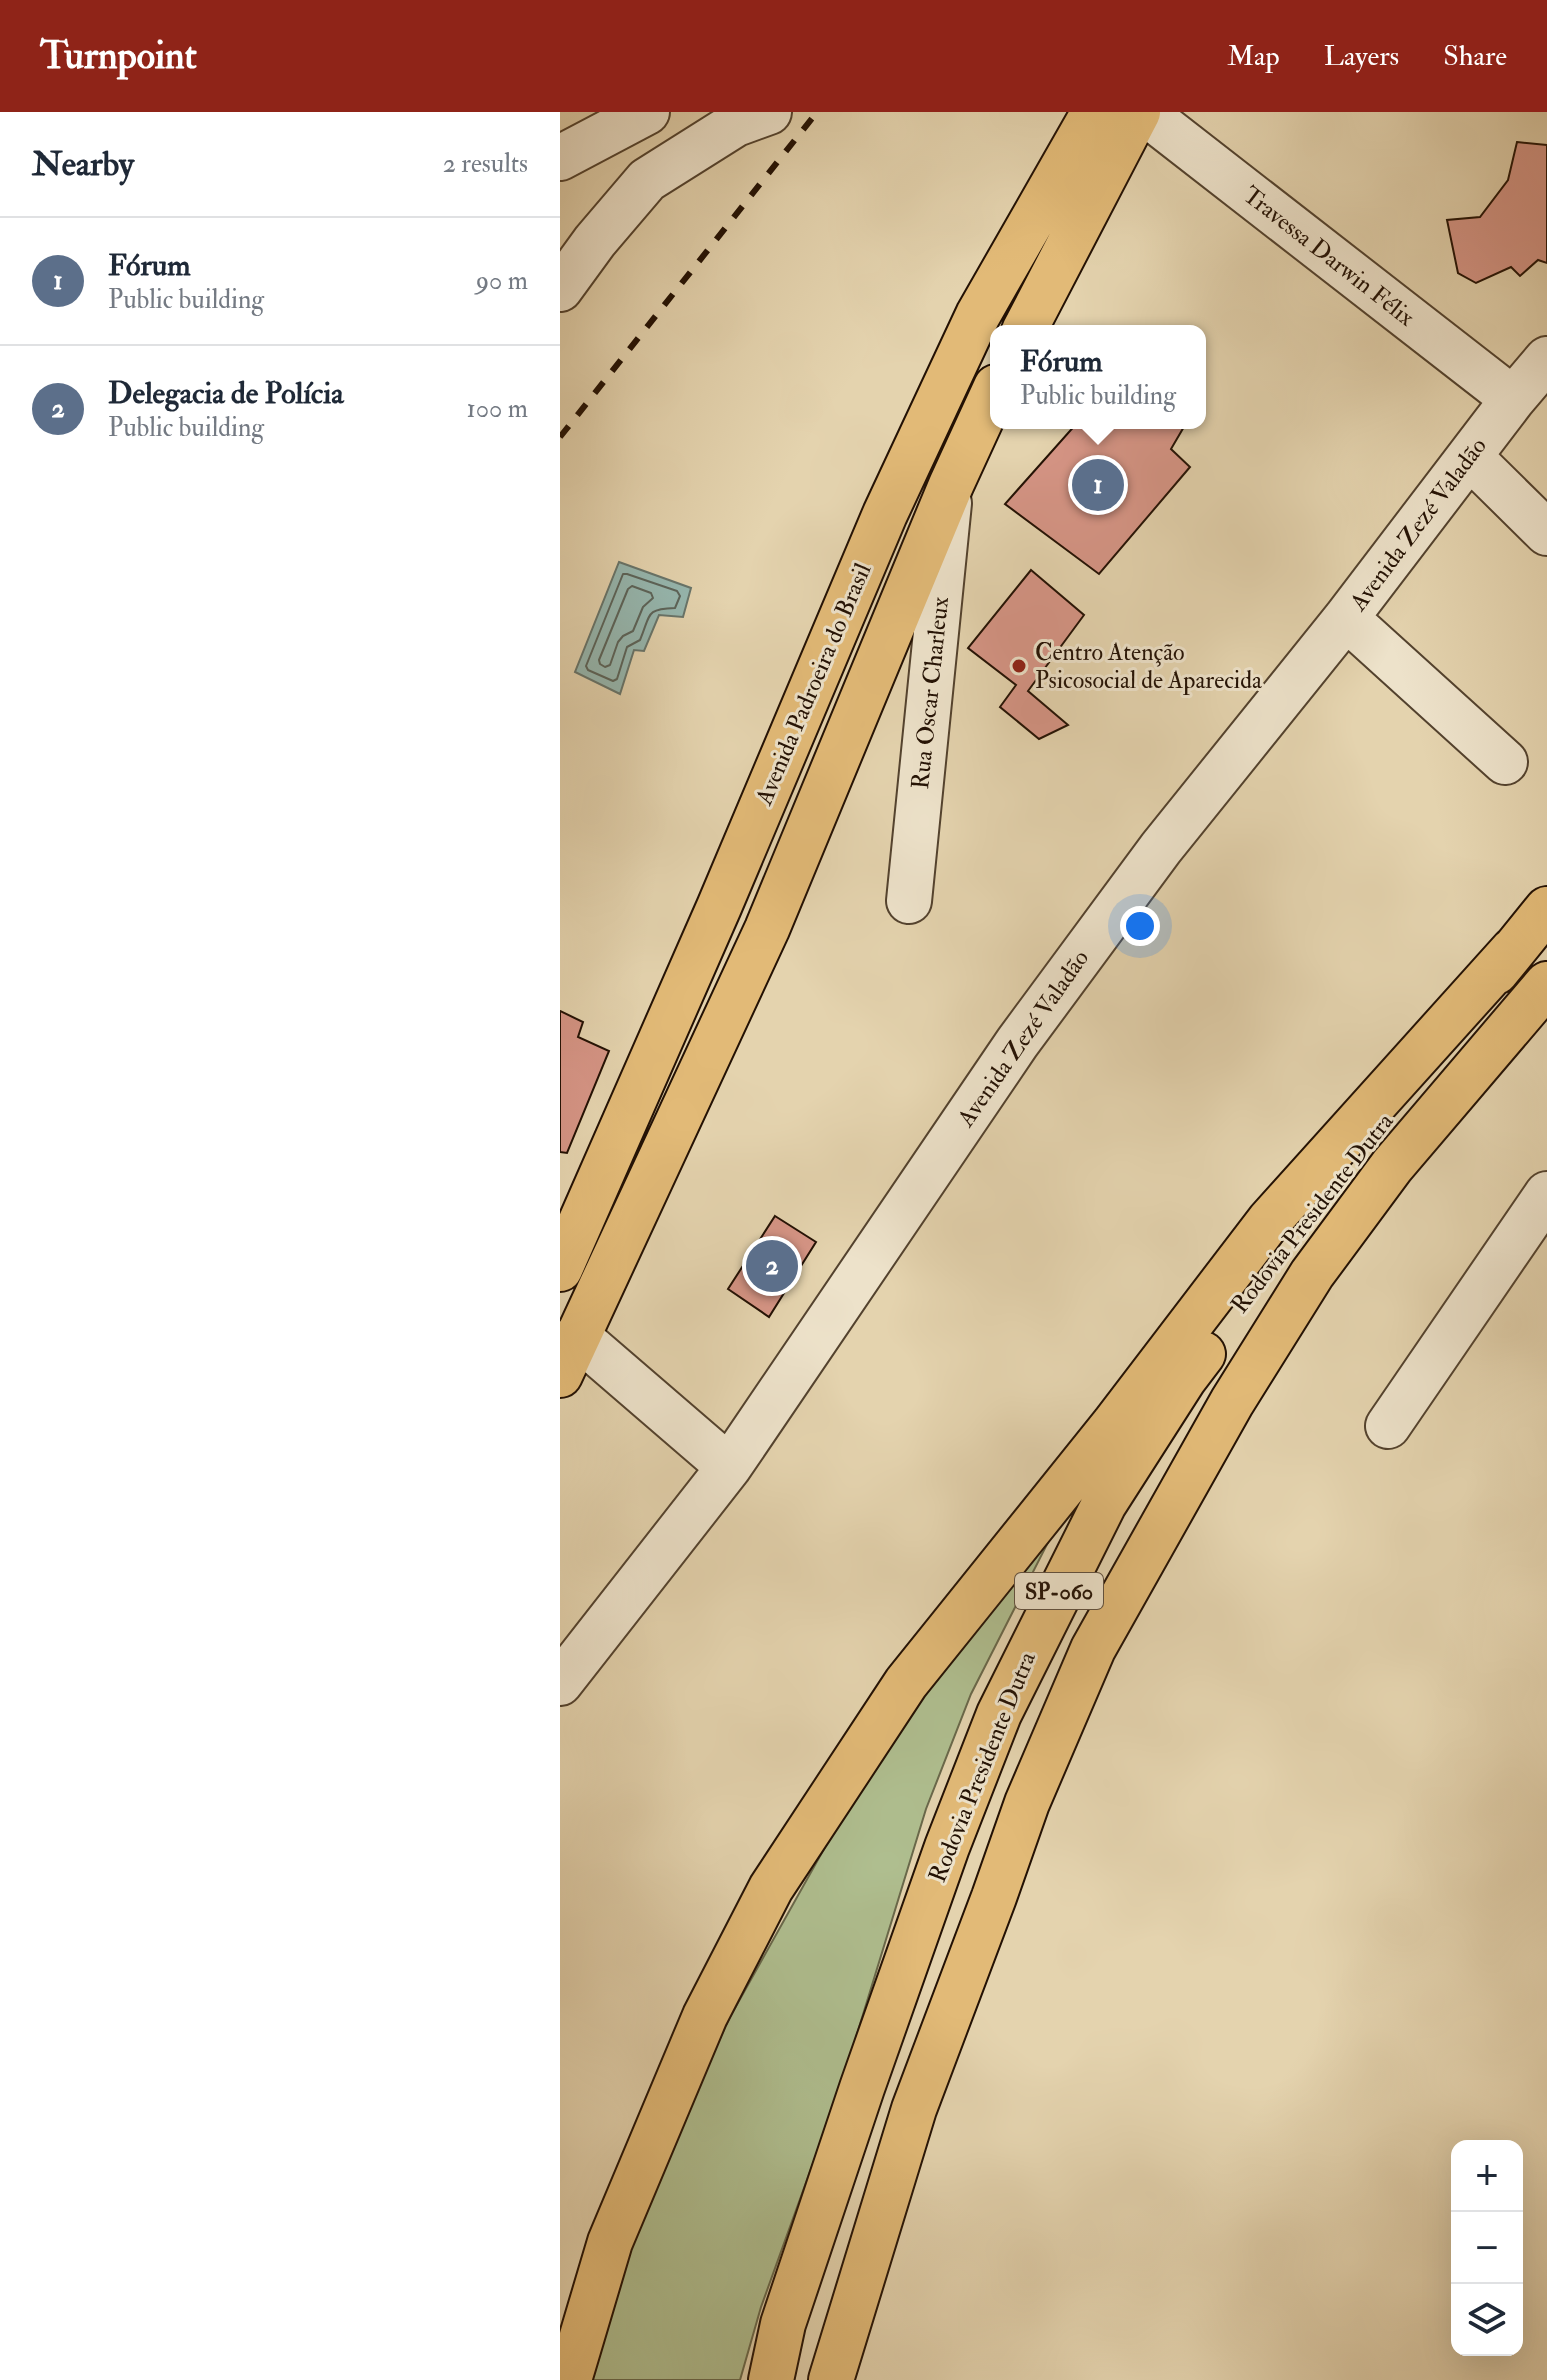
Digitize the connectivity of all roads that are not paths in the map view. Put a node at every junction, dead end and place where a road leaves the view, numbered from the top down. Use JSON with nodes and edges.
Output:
{"nodes":[{"id":1,"x":647,"y":112,"type":"edge"},
{"id":2,"x":769,"y":112,"type":"edge"},
{"id":3,"x":1094,"y":112,"type":"edge"},
{"id":4,"x":1138,"y":112,"type":"edge"},
{"id":5,"x":1144,"y":112,"type":"edge"},
{"id":6,"x":560,"y":158,"type":"edge"},
{"id":7,"x":561,"y":287,"type":"edge"},
{"id":8,"x":1027,"y":325,"type":"edge"},
{"id":9,"x":1547,"y":359,"type":"edge"},
{"id":10,"x":1513,"y":399,"type":"junction"},
{"id":11,"x":990,"y":400,"type":"edge"},
{"id":12,"x":1470,"y":457,"type":"junction"},
{"id":13,"x":951,"y":485,"type":"junction"},
{"id":14,"x":1547,"y":533,"type":"edge"},
{"id":15,"x":1346,"y":618,"type":"junction"},
{"id":16,"x":1505,"y":762,"type":"dead end"},
{"id":17,"x":909,"y":901,"type":"dead end"},
{"id":18,"x":1547,"y":909,"type":"edge"},
{"id":19,"x":1513,"y":950,"type":"junction"},
{"id":20,"x":1547,"y":984,"type":"edge"},
{"id":21,"x":1547,"y":1194,"type":"edge"},
{"id":22,"x":560,"y":1269,"type":"edge"},
{"id":23,"x":577,"y":1336,"type":"junction"},
{"id":24,"x":560,"y":1375,"type":"edge"},
{"id":25,"x":1388,"y":1426,"type":"dead end"},
{"id":26,"x":729,"y":1467,"type":"junction"},
{"id":27,"x":560,"y":1683,"type":"edge"},
{"id":28,"x":569,"y":2380,"type":"edge"},
{"id":29,"x":771,"y":2380,"type":"edge"},
{"id":30,"x":831,"y":2380,"type":"edge"}],
"edges":[{"from":1,"to":6,"type":"street"},
{"from":2,"to":7,"type":"street"},
{"from":3,"to":22,"type":"main road","name":"Avenida Padroeira do Brasil"},
{"from":4,"to":8,"type":"main road"},
{"from":5,"to":10,"type":"street","name":"Travessa Darwin Félix"},
{"from":9,"to":10,"type":"street","name":"Avenida Zezé Valadão"},
{"from":10,"to":12,"type":"street","name":"Avenida Zezé Valadão"},
{"from":11,"to":13,"type":"main road","name":"Avenida Padroeira do Brasil"},
{"from":12,"to":14,"type":"street"},
{"from":12,"to":15,"type":"street","name":"Avenida Zezé Valadão"},
{"from":13,"to":17,"type":"street","name":"Rua Oscar Charleux"},
{"from":13,"to":23,"type":"main road","name":"Avenida Padroeira do Brasil"},
{"from":15,"to":16,"type":"street"},
{"from":15,"to":26,"type":"street","name":"Avenida Zezé Valadão"},
{"from":18,"to":19,"type":"main road","name":"Rodovia Presidente Dutra","number":"SP-060"},
{"from":19,"to":28,"type":"main road"},
{"from":19,"to":29,"type":"main road","name":"Rodovia Presidente Dutra","number":"SP-060"},
{"from":20,"to":30,"type":"main road","name":"Rodovia Presidente Dutra","number":"SP-060"},
{"from":21,"to":25,"type":"street"},
{"from":23,"to":24,"type":"main road","name":"Avenida Padroeira do Brasil"},
{"from":23,"to":26,"type":"street"},
{"from":26,"to":27,"type":"street","name":"Avenida Zezé Valadão"}]}
